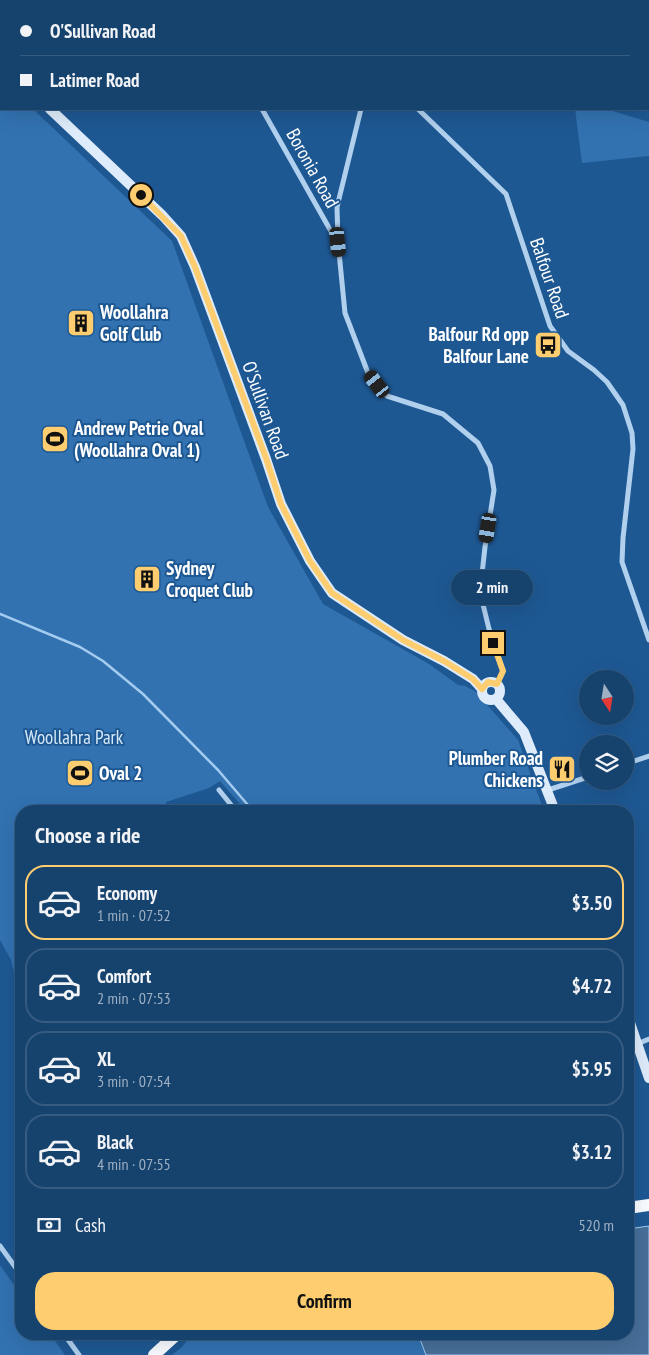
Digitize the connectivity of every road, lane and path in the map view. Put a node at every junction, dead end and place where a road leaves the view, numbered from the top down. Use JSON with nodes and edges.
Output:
{"nodes":[{"id":1,"x":51,"y":110,"type":"edge"},
{"id":2,"x":263,"y":110,"type":"edge"},
{"id":3,"x":361,"y":110,"type":"edge"},
{"id":4,"x":419,"y":110,"type":"edge"},
{"id":5,"x":338,"y":242,"type":"junction"},
{"id":6,"x":649,"y":640,"type":"edge"},
{"id":7,"x":497,"y":684,"type":"junction"},
{"id":8,"x":482,"y":689,"type":"junction"},
{"id":9,"x":496,"y":699,"type":"junction"},
{"id":10,"x":649,"y":756,"type":"edge"},
{"id":11,"x":634,"y":761,"type":"edge"},
{"id":12,"x":579,"y":780,"type":"edge"},
{"id":13,"x":219,"y":790,"type":"dead end"},
{"id":14,"x":548,"y":790,"type":"junction"},
{"id":15,"x":231,"y":805,"type":"edge"},
{"id":16,"x":554,"y":805,"type":"edge"},
{"id":17,"x":634,"y":1035,"type":"edge"},
{"id":18,"x":649,"y":1039,"type":"edge"},
{"id":19,"x":637,"y":1044,"type":"junction"},
{"id":20,"x":649,"y":1078,"type":"edge"},
{"id":21,"x":649,"y":1205,"type":"edge"},
{"id":22,"x":634,"y":1207,"type":"edge"},
{"id":23,"x":0,"y":1246,"type":"edge"},
{"id":24,"x":15,"y":1267,"type":"edge"},
{"id":25,"x":68,"y":1340,"type":"edge"},
{"id":26,"x":170,"y":1340,"type":"edge"},
{"id":27,"x":79,"y":1355,"type":"edge"},
{"id":28,"x":154,"y":1355,"type":"edge"}],
"edges":[{"from":1,"to":8,"type":"main road","name":"O'Sullivan Road"},
{"from":2,"to":5,"type":"street","name":"Boronia Road"},
{"from":3,"to":5,"type":"street"},
{"from":4,"to":6,"type":"street","name":"Balfour Road"},
{"from":5,"to":7,"type":"street"},
{"from":7,"to":8,"type":"main road"},
{"from":7,"to":9,"type":"main road"},
{"from":8,"to":9,"type":"main road"},
{"from":9,"to":14,"type":"main road"},
{"from":10,"to":11,"type":"street"},
{"from":12,"to":14,"type":"street"},
{"from":13,"to":15,"type":"street"},
{"from":14,"to":16,"type":"main road"},
{"from":17,"to":19,"type":"main road"},
{"from":18,"to":19,"type":"street"},
{"from":19,"to":20,"type":"main road"},
{"from":21,"to":22,"type":"main road"},
{"from":23,"to":24,"type":"street"},
{"from":25,"to":27,"type":"street"},
{"from":26,"to":28,"type":"main road"}]}
